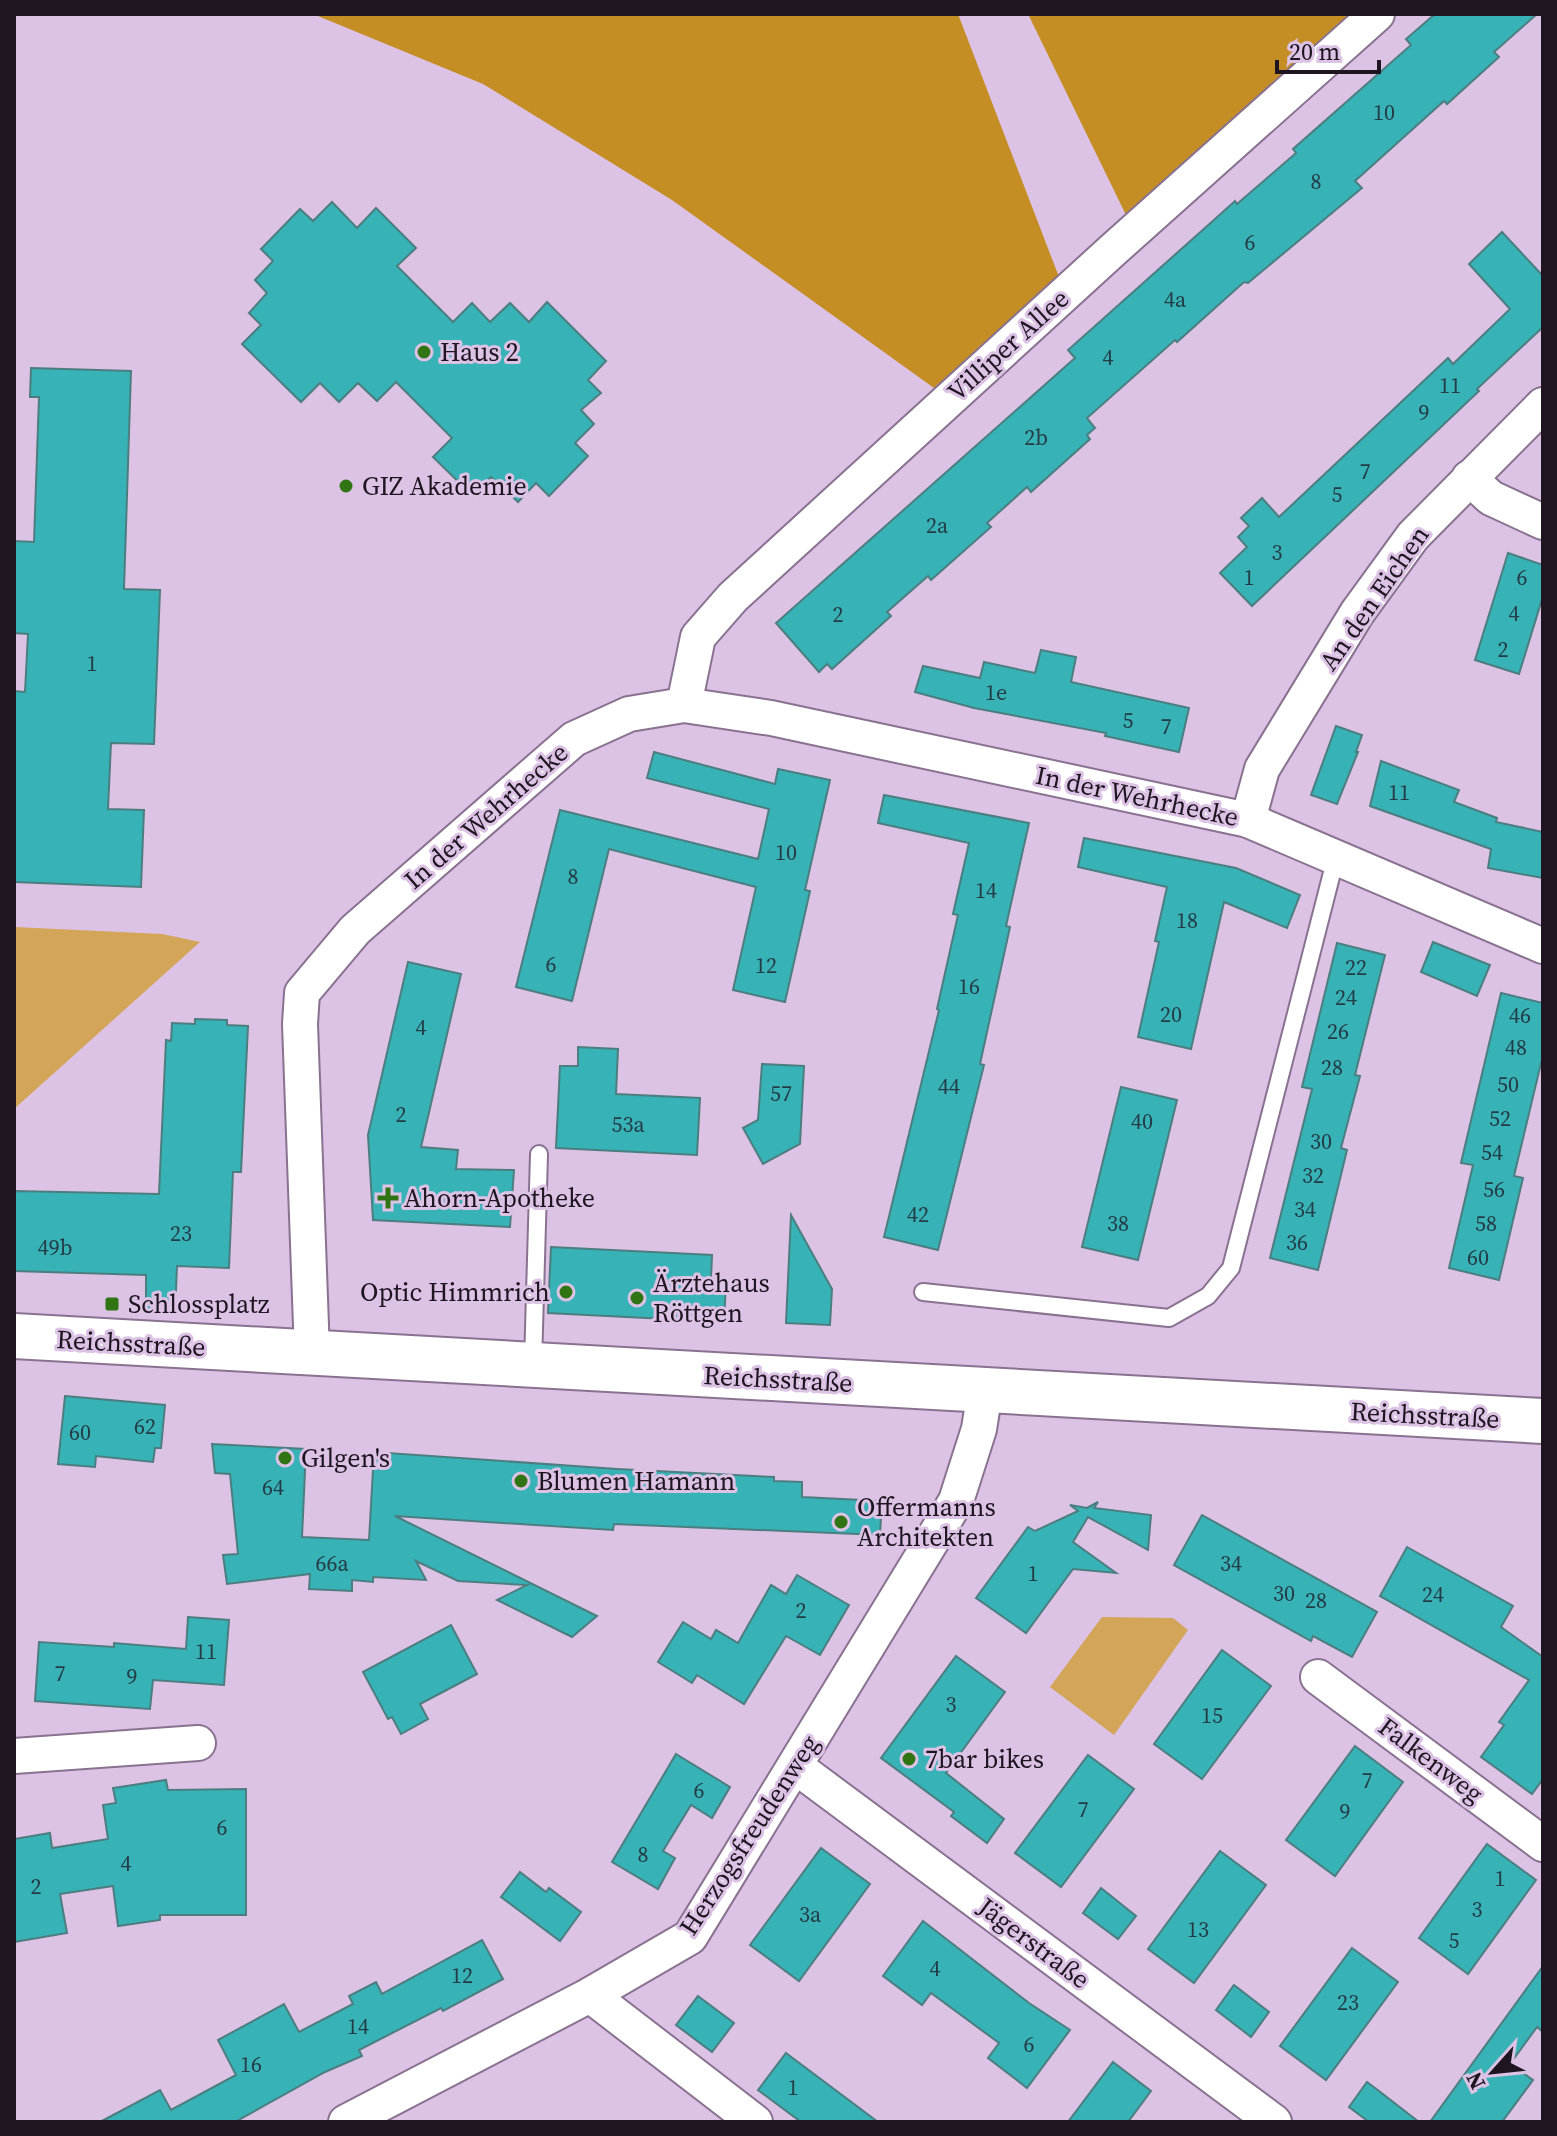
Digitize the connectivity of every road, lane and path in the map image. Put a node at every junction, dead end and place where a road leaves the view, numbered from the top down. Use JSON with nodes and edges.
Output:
{"nodes":[{"id":1,"x":1377,"y":14,"type":"edge"},
{"id":2,"x":1543,"y":405,"type":"edge"},
{"id":3,"x":1469,"y":478,"type":"junction"},
{"id":4,"x":1543,"y":522,"type":"edge"},
{"id":5,"x":684,"y":705,"type":"junction"},
{"id":6,"x":1248,"y":820,"type":"junction"},
{"id":7,"x":1336,"y":857,"type":"junction"},
{"id":8,"x":1543,"y":946,"type":"edge"},
{"id":9,"x":539,"y":1154,"type":"dead end"},
{"id":10,"x":923,"y":1292,"type":"dead end"},
{"id":11,"x":14,"y":1336,"type":"edge"},
{"id":12,"x":312,"y":1353,"type":"junction"},
{"id":13,"x":533,"y":1366,"type":"junction"},
{"id":14,"x":985,"y":1391,"type":"junction"},
{"id":15,"x":1543,"y":1421,"type":"edge"},
{"id":16,"x":1318,"y":1677,"type":"dead end"},
{"id":17,"x":198,"y":1743,"type":"dead end"},
{"id":18,"x":14,"y":1756,"type":"edge"},
{"id":19,"x":795,"y":1766,"type":"junction"},
{"id":20,"x":1543,"y":1844,"type":"edge"},
{"id":21,"x":590,"y":1995,"type":"junction"},
{"id":22,"x":346,"y":2122,"type":"edge"},
{"id":23,"x":755,"y":2122,"type":"edge"},
{"id":24,"x":1274,"y":2122,"type":"edge"}],
"edges":[{"from":1,"to":5,"type":"street","name":"Villiper Allee"},
{"from":2,"to":3,"type":"street","name":"An den Eichen"},
{"from":3,"to":4,"type":"street"},
{"from":3,"to":6,"type":"street","name":"An den Eichen"},
{"from":5,"to":6,"type":"street","name":"In der Wehrhecke"},
{"from":5,"to":12,"type":"street","name":"In der Wehrhecke"},
{"from":6,"to":7,"type":"street","name":"In der Wehrhecke"},
{"from":7,"to":8,"type":"street","name":"In der Wehrhecke"},
{"from":7,"to":10,"type":"lane"},
{"from":9,"to":13,"type":"lane"},
{"from":11,"to":12,"type":"main road","name":"Reichsstraße"},
{"from":12,"to":13,"type":"main road","name":"Reichsstraße"},
{"from":13,"to":14,"type":"main road","name":"Reichsstraße"},
{"from":14,"to":15,"type":"main road","name":"Reichsstraße"},
{"from":14,"to":19,"type":"street","name":"Herzogsfreudenweg"},
{"from":16,"to":20,"type":"street","name":"Falkenweg"},
{"from":17,"to":18,"type":"street"},
{"from":19,"to":21,"type":"street","name":"Herzogsfreudenweg"},
{"from":19,"to":24,"type":"street","name":"Jägerstraße"},
{"from":21,"to":22,"type":"street","name":"Herzogsfreudenweg"},
{"from":21,"to":23,"type":"street"}]}
